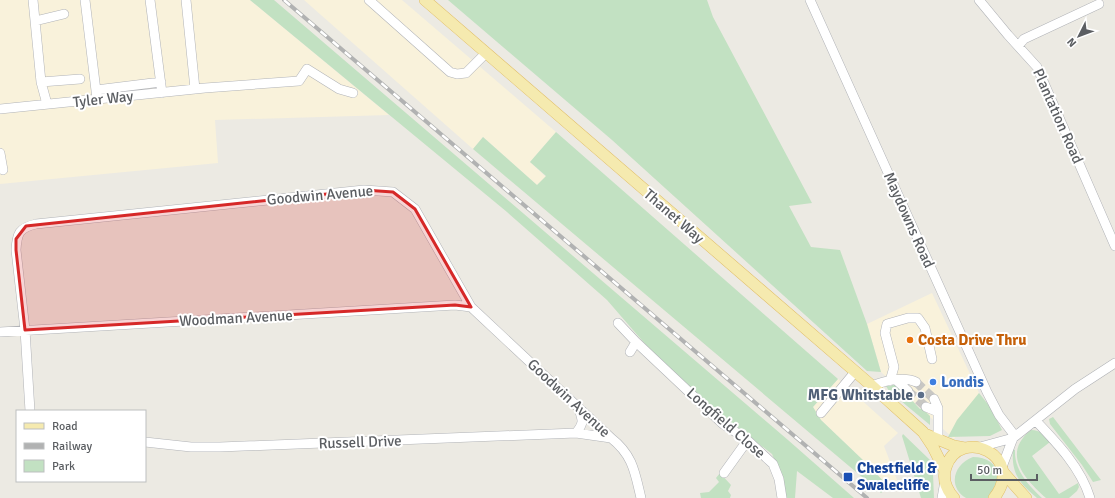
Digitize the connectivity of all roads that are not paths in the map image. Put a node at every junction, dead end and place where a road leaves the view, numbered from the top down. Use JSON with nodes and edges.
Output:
{"nodes":[{"id":1,"x":33,"y":0,"type":"edge"},
{"id":2,"x":85,"y":0,"type":"edge"},
{"id":3,"x":150,"y":0,"type":"edge"},
{"id":4,"x":186,"y":0,"type":"edge"},
{"id":5,"x":369,"y":0,"type":"edge"},
{"id":6,"x":424,"y":0,"type":"edge"},
{"id":7,"x":810,"y":0,"type":"edge"},
{"id":8,"x":980,"y":0,"type":"edge"},
{"id":9,"x":1099,"y":4,"type":"dead end"},
{"id":10,"x":64,"y":14,"type":"dead end"},
{"id":11,"x":35,"y":21,"type":"junction"},
{"id":12,"x":1018,"y":46,"type":"junction"},
{"id":13,"x":486,"y":53,"type":"junction"},
{"id":14,"x":80,"y":78,"type":"dead end"},
{"id":15,"x":41,"y":82,"type":"junction"},
{"id":16,"x":160,"y":82,"type":"junction"},
{"id":17,"x":118,"y":87,"type":"junction"},
{"id":18,"x":195,"y":89,"type":"junction"},
{"id":19,"x":162,"y":92,"type":"junction"},
{"id":20,"x":353,"y":93,"type":"dead end"},
{"id":21,"x":97,"y":94,"type":"junction"},
{"id":22,"x":120,"y":97,"type":"junction"},
{"id":23,"x":47,"y":104,"type":"junction"},
{"id":24,"x":0,"y":109,"type":"edge"},
{"id":25,"x":0,"y":153,"type":"edge"},
{"id":26,"x":2,"y":170,"type":"dead end"},
{"id":27,"x":1115,"y":246,"type":"edge"},
{"id":28,"x":471,"y":307,"type":"junction"},
{"id":29,"x":618,"y":323,"type":"dead end"},
{"id":30,"x":25,"y":330,"type":"junction"},
{"id":31,"x":0,"y":332,"type":"edge"},
{"id":32,"x":636,"y":342,"type":"junction"},
{"id":33,"x":630,"y":352,"type":"dead end"},
{"id":34,"x":932,"y":359,"type":"dead end"},
{"id":35,"x":1115,"y":363,"type":"edge"},
{"id":36,"x":855,"y":372,"type":"junction"},
{"id":37,"x":893,"y":381,"type":"junction"},
{"id":38,"x":872,"y":386,"type":"junction"},
{"id":39,"x":912,"y":387,"type":"tunnel mouth"},
{"id":40,"x":930,"y":403,"type":"tunnel mouth"},
{"id":41,"x":579,"y":408,"type":"junction"},
{"id":42,"x":30,"y":410,"type":"edge"},
{"id":43,"x":821,"y":413,"type":"dead end"},
{"id":44,"x":1036,"y":421,"type":"junction"},
{"id":45,"x":923,"y":432,"type":"junction"},
{"id":46,"x":576,"y":433,"type":"junction"},
{"id":47,"x":1014,"y":437,"type":"junction"},
{"id":48,"x":611,"y":438,"type":"junction"},
{"id":49,"x":938,"y":440,"type":"junction"},
{"id":50,"x":747,"y":441,"type":"junction"},
{"id":51,"x":146,"y":442,"type":"edge"},
{"id":52,"x":966,"y":448,"type":"junction"},
{"id":53,"x":980,"y":448,"type":"junction"},
{"id":54,"x":1002,"y":469,"type":"junction"},
{"id":55,"x":724,"y":473,"type":"dead end"},
{"id":56,"x":945,"y":476,"type":"junction"},
{"id":57,"x":641,"y":498,"type":"edge"},
{"id":58,"x":782,"y":498,"type":"edge"},
{"id":59,"x":942,"y":498,"type":"edge"},
{"id":60,"x":954,"y":498,"type":"edge"},
{"id":61,"x":994,"y":498,"type":"edge"},
{"id":62,"x":1026,"y":498,"type":"edge"},
{"id":63,"x":1090,"y":498,"type":"edge"}],
"edges":[{"from":1,"to":11,"type":"street"},
{"from":2,"to":21,"type":"street"},
{"from":3,"to":16,"type":"street"},
{"from":4,"to":18,"type":"street"},
{"from":5,"to":13,"type":"street"},
{"from":6,"to":13,"type":"main road","name":"Thanet Way"},
{"from":7,"to":47,"type":"street","name":"Maydowns Road"},
{"from":8,"to":12,"type":"street","name":"Plantation Road"},
{"from":9,"to":12,"type":"street"},
{"from":10,"to":11,"type":"street"},
{"from":11,"to":15,"type":"street"},
{"from":12,"to":27,"type":"street","name":"Plantation Road"},
{"from":13,"to":36,"type":"main road","name":"Thanet Way"},
{"from":14,"to":15,"type":"street"},
{"from":15,"to":23,"type":"street"},
{"from":16,"to":17,"type":"street"},
{"from":16,"to":19,"type":"street"},
{"from":17,"to":21,"type":"street"},
{"from":17,"to":22,"type":"street"},
{"from":18,"to":19,"type":"street","name":"Tyler Way"},
{"from":18,"to":20,"type":"street","name":"Tyler Way"},
{"from":19,"to":22,"type":"street","name":"Tyler Way"},
{"from":21,"to":22,"type":"street","name":"Tyler Way"},
{"from":21,"to":23,"type":"street","name":"Tyler Way"},
{"from":23,"to":24,"type":"street","name":"Tyler Way"},
{"from":25,"to":26,"type":"street"},
{"from":28,"to":30,"type":"street","name":"Woodman Avenue"},
{"from":28,"to":30,"type":"street","name":"Goodwin Avenue"},
{"from":28,"to":41,"type":"street","name":"Goodwin Avenue"},
{"from":29,"to":32,"type":"street","name":"Longfield Close"},
{"from":30,"to":31,"type":"street","name":"Woodman Avenue"},
{"from":30,"to":42,"type":"street"},
{"from":32,"to":33,"type":"street"},
{"from":32,"to":50,"type":"street","name":"Longfield Close"},
{"from":34,"to":37,"type":"street"},
{"from":35,"to":44,"type":"street"},
{"from":36,"to":38,"type":"main road","name":"Thanet Way"},
{"from":36,"to":43,"type":"street"},
{"from":37,"to":38,"type":"street"},
{"from":37,"to":39,"type":"street"},
{"from":38,"to":45,"type":"main road","name":"Thanet Way"},
{"from":40,"to":49,"type":"street"},
{"from":41,"to":46,"type":"street"},
{"from":41,"to":48,"type":"street","name":"Goodwin Avenue"},
{"from":44,"to":47,"type":"street"},
{"from":44,"to":63,"type":"street"},
{"from":45,"to":49,"type":"main road","name":"Thanet Way"},
{"from":45,"to":56,"type":"main road","name":"Thanet Way"},
{"from":46,"to":48,"type":"street","name":"Russell Drive"},
{"from":46,"to":51,"type":"street","name":"Russell Drive"},
{"from":47,"to":53,"type":"street"},
{"from":47,"to":54,"type":"street"},
{"from":48,"to":57,"type":"street","name":"Goodwin Avenue"},
{"from":49,"to":52,"type":"main road","name":"Thanet Way"},
{"from":50,"to":55,"type":"street"},
{"from":50,"to":58,"type":"street","name":"Longfield Close"},
{"from":52,"to":53,"type":"main road","name":"Thanet Way"},
{"from":52,"to":56,"type":"main road"},
{"from":53,"to":54,"type":"main road"},
{"from":54,"to":61,"type":"main road"},
{"from":54,"to":62,"type":"main road"},
{"from":56,"to":59,"type":"street"},
{"from":56,"to":60,"type":"main road","name":"Thanet Way"}]}
